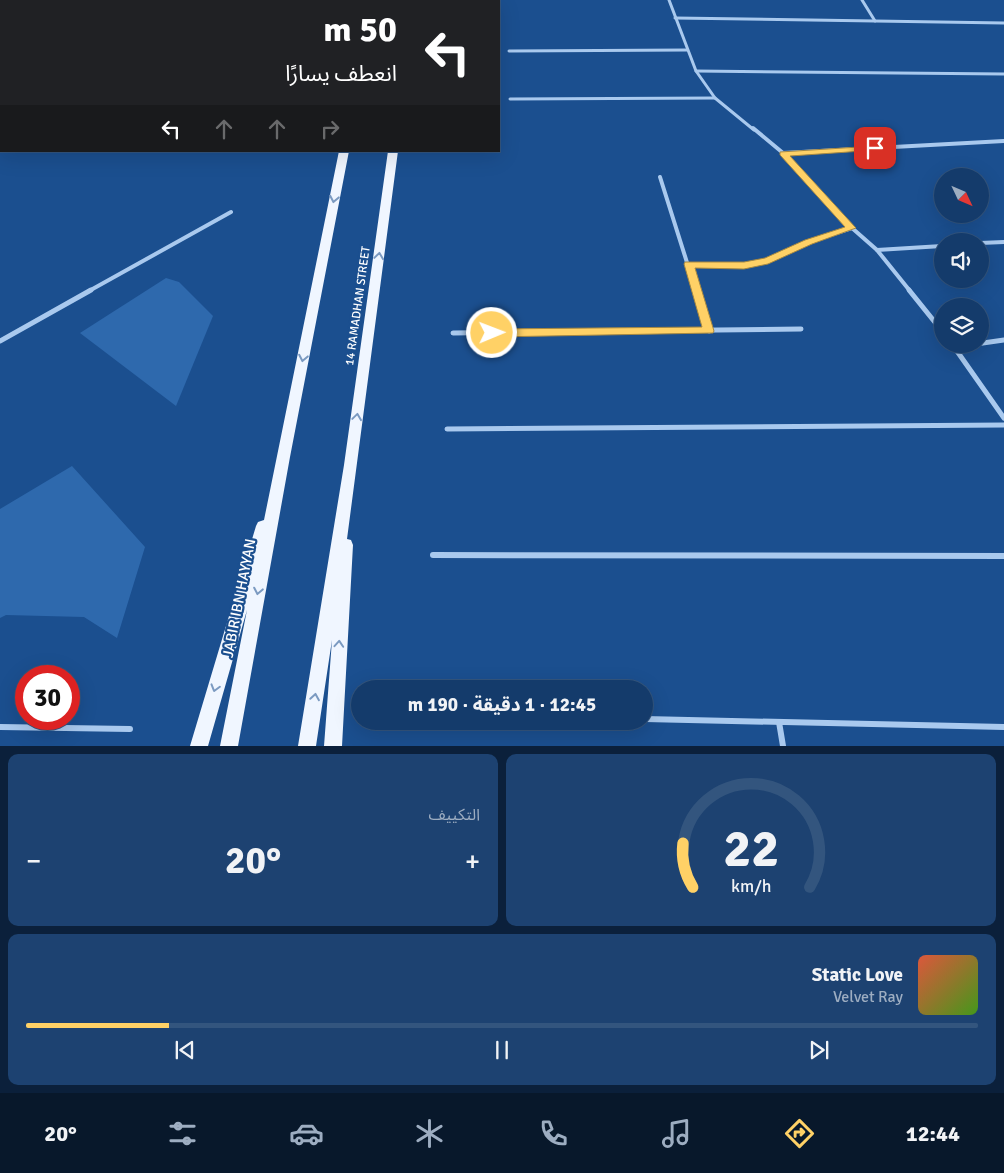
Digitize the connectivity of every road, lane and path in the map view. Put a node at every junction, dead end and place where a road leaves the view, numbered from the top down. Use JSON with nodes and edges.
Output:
{"nodes":[{"id":1,"x":670,"y":0,"type":"edge"},
{"id":2,"x":862,"y":0,"type":"edge"},
{"id":3,"x":675,"y":18,"type":"junction"},
{"id":4,"x":875,"y":21,"type":"junction"},
{"id":5,"x":1004,"y":23,"type":"edge"},
{"id":6,"x":687,"y":50,"type":"junction"},
{"id":7,"x":509,"y":51,"type":"dead end"},
{"id":8,"x":696,"y":71,"type":"junction"},
{"id":9,"x":1004,"y":74,"type":"edge"},
{"id":10,"x":715,"y":98,"type":"junction"},
{"id":11,"x":510,"y":99,"type":"dead end"},
{"id":12,"x":1004,"y":141,"type":"edge"},
{"id":13,"x":344,"y":152,"type":"edge"},
{"id":14,"x":393,"y":152,"type":"edge"},
{"id":15,"x":783,"y":153,"type":"junction"},
{"id":16,"x":660,"y":177,"type":"dead end"},
{"id":17,"x":231,"y":212,"type":"dead end"},
{"id":18,"x":852,"y":228,"type":"junction"},
{"id":19,"x":1004,"y":242,"type":"edge"},
{"id":20,"x":989,"y":243,"type":"edge"},
{"id":21,"x":934,"y":246,"type":"edge"},
{"id":22,"x":877,"y":250,"type":"junction"},
{"id":23,"x":689,"y":264,"type":"junction"},
{"id":24,"x":934,"y":321,"type":"edge"},
{"id":25,"x":801,"y":329,"type":"dead end"},
{"id":26,"x":709,"y":331,"type":"junction"},
{"id":27,"x":453,"y":334,"type":"dead end"},
{"id":28,"x":1004,"y":340,"type":"edge"},
{"id":29,"x":0,"y":341,"type":"edge"},
{"id":30,"x":989,"y":342,"type":"edge"},
{"id":31,"x":959,"y":353,"type":"edge"},
{"id":32,"x":1004,"y":418,"type":"edge"},
{"id":33,"x":1004,"y":425,"type":"edge"},
{"id":34,"x":447,"y":429,"type":"dead end"},
{"id":35,"x":283,"y":457,"type":"junction"},
{"id":36,"x":351,"y":465,"type":"junction"},
{"id":37,"x":433,"y":555,"type":"dead end"},
{"id":38,"x":1004,"y":556,"type":"edge"},
{"id":39,"x":653,"y":718,"type":"edge"},
{"id":40,"x":779,"y":722,"type":"junction"},
{"id":41,"x":1004,"y":726,"type":"edge"},
{"id":42,"x":0,"y":727,"type":"edge"},
{"id":43,"x":130,"y":729,"type":"dead end"},
{"id":44,"x":199,"y":746,"type":"edge"},
{"id":45,"x":229,"y":746,"type":"edge"},
{"id":46,"x":307,"y":746,"type":"edge"},
{"id":47,"x":333,"y":746,"type":"edge"},
{"id":48,"x":783,"y":746,"type":"edge"}],
"edges":[{"from":1,"to":3,"type":"street"},
{"from":2,"to":4,"type":"street"},
{"from":3,"to":4,"type":"street"},
{"from":3,"to":6,"type":"street"},
{"from":4,"to":5,"type":"street"},
{"from":6,"to":7,"type":"street"},
{"from":6,"to":8,"type":"street"},
{"from":8,"to":9,"type":"street"},
{"from":8,"to":10,"type":"street"},
{"from":10,"to":11,"type":"street"},
{"from":10,"to":15,"type":"street"},
{"from":12,"to":15,"type":"street"},
{"from":13,"to":35,"type":"main road","one_way":true},
{"from":36,"to":14,"type":"main road","name":"14 RAMADHAN STREET","one_way":true},
{"from":15,"to":18,"type":"street"},
{"from":16,"to":23,"type":"street"},
{"from":17,"to":29,"type":"street"},
{"from":18,"to":22,"type":"street"},
{"from":18,"to":23,"type":"street"},
{"from":19,"to":20,"type":"street"},
{"from":21,"to":22,"type":"street"},
{"from":22,"to":24,"type":"street"},
{"from":23,"to":26,"type":"street"},
{"from":25,"to":26,"type":"street"},
{"from":26,"to":27,"type":"street"},
{"from":28,"to":30,"type":"street"},
{"from":31,"to":32,"type":"street"},
{"from":33,"to":34,"type":"street"},
{"from":35,"to":44,"type":"main road","one_way":true},
{"from":35,"to":45,"type":"main road","name":"JABIR IBN HAYYAN","one_way":true},
{"from":46,"to":36,"type":"main road","one_way":true},
{"from":47,"to":36,"type":"main road","one_way":true},
{"from":37,"to":38,"type":"street"},
{"from":39,"to":40,"type":"street"},
{"from":40,"to":41,"type":"street"},
{"from":40,"to":48,"type":"street"},
{"from":42,"to":43,"type":"street"}]}
